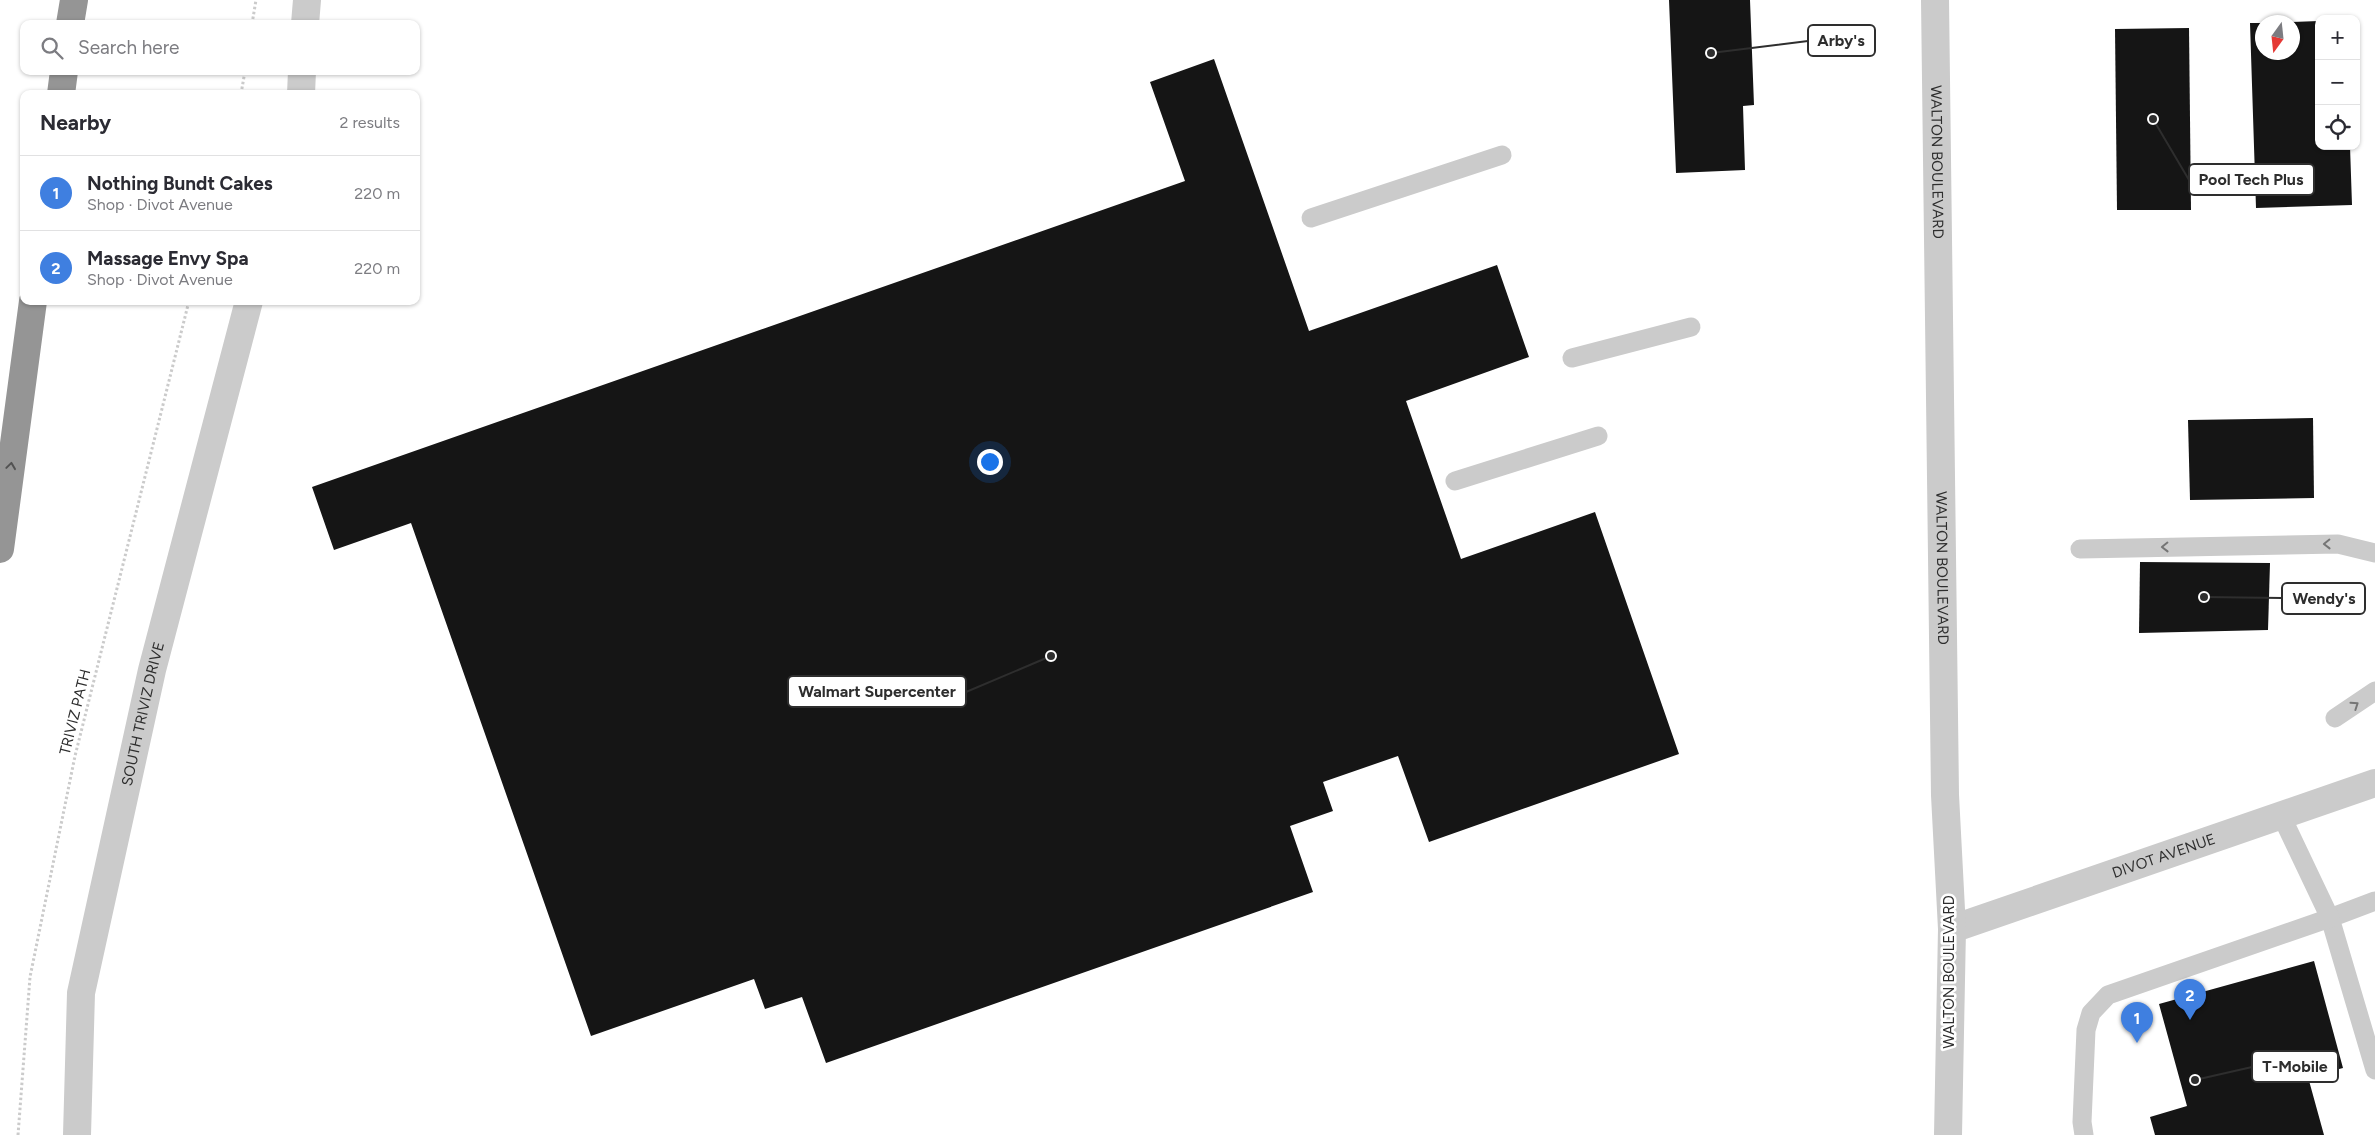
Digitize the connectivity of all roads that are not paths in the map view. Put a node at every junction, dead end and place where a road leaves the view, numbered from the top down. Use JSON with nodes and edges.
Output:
{"nodes":[{"id":1,"x":74,"y":0,"type":"edge"},
{"id":2,"x":307,"y":0,"type":"edge"},
{"id":3,"x":1935,"y":0,"type":"edge"},
{"id":4,"x":71,"y":20,"type":"edge"},
{"id":5,"x":306,"y":20,"type":"edge"},
{"id":6,"x":63,"y":75,"type":"edge"},
{"id":7,"x":302,"y":75,"type":"edge"},
{"id":8,"x":62,"y":90,"type":"edge"},
{"id":9,"x":301,"y":90,"type":"edge"},
{"id":10,"x":1502,"y":155,"type":"dead end"},
{"id":11,"x":1311,"y":218,"type":"dead end"},
{"id":12,"x":32,"y":305,"type":"edge"},
{"id":13,"x":248,"y":305,"type":"edge"},
{"id":14,"x":1691,"y":327,"type":"dead end"},
{"id":15,"x":1572,"y":358,"type":"dead end"},
{"id":16,"x":1598,"y":436,"type":"dead end"},
{"id":17,"x":1454,"y":481,"type":"dead end"},
{"id":18,"x":0,"y":549,"type":"edge"},
{"id":19,"x":2080,"y":549,"type":"dead end"},
{"id":20,"x":2375,"y":553,"type":"edge"},
{"id":21,"x":2375,"y":691,"type":"edge"},
{"id":22,"x":2335,"y":718,"type":"dead end"},
{"id":23,"x":2375,"y":783,"type":"edge"},
{"id":24,"x":2281,"y":815,"type":"junction"},
{"id":25,"x":2375,"y":902,"type":"edge"},
{"id":26,"x":2330,"y":918,"type":"junction"},
{"id":27,"x":1952,"y":929,"type":"junction"},
{"id":28,"x":2375,"y":1070,"type":"edge"},
{"id":29,"x":77,"y":1135,"type":"edge"},
{"id":30,"x":1948,"y":1135,"type":"edge"},
{"id":31,"x":2084,"y":1135,"type":"edge"}],
"edges":[{"from":1,"to":4,"type":"highway"},
{"from":2,"to":5,"type":"street"},
{"from":3,"to":27,"type":"street","name":"WALTON BOULEVARD"},
{"from":6,"to":8,"type":"highway"},
{"from":7,"to":9,"type":"street"},
{"from":10,"to":11,"type":"lane"},
{"from":18,"to":12,"type":"highway","one_way":true},
{"from":13,"to":29,"type":"street","name":"SOUTH TRIVIZ DRIVE"},
{"from":14,"to":15,"type":"lane"},
{"from":16,"to":17,"type":"lane"},
{"from":20,"to":19,"type":"lane","one_way":true},
{"from":22,"to":21,"type":"lane","one_way":true},
{"from":23,"to":24,"type":"street","name":"DIVOT AVENUE"},
{"from":24,"to":26,"type":"lane"},
{"from":24,"to":27,"type":"street","name":"DIVOT AVENUE"},
{"from":25,"to":26,"type":"lane"},
{"from":26,"to":28,"type":"lane"},
{"from":26,"to":31,"type":"lane"},
{"from":27,"to":30,"type":"street","name":"WALTON BOULEVARD"}]}
